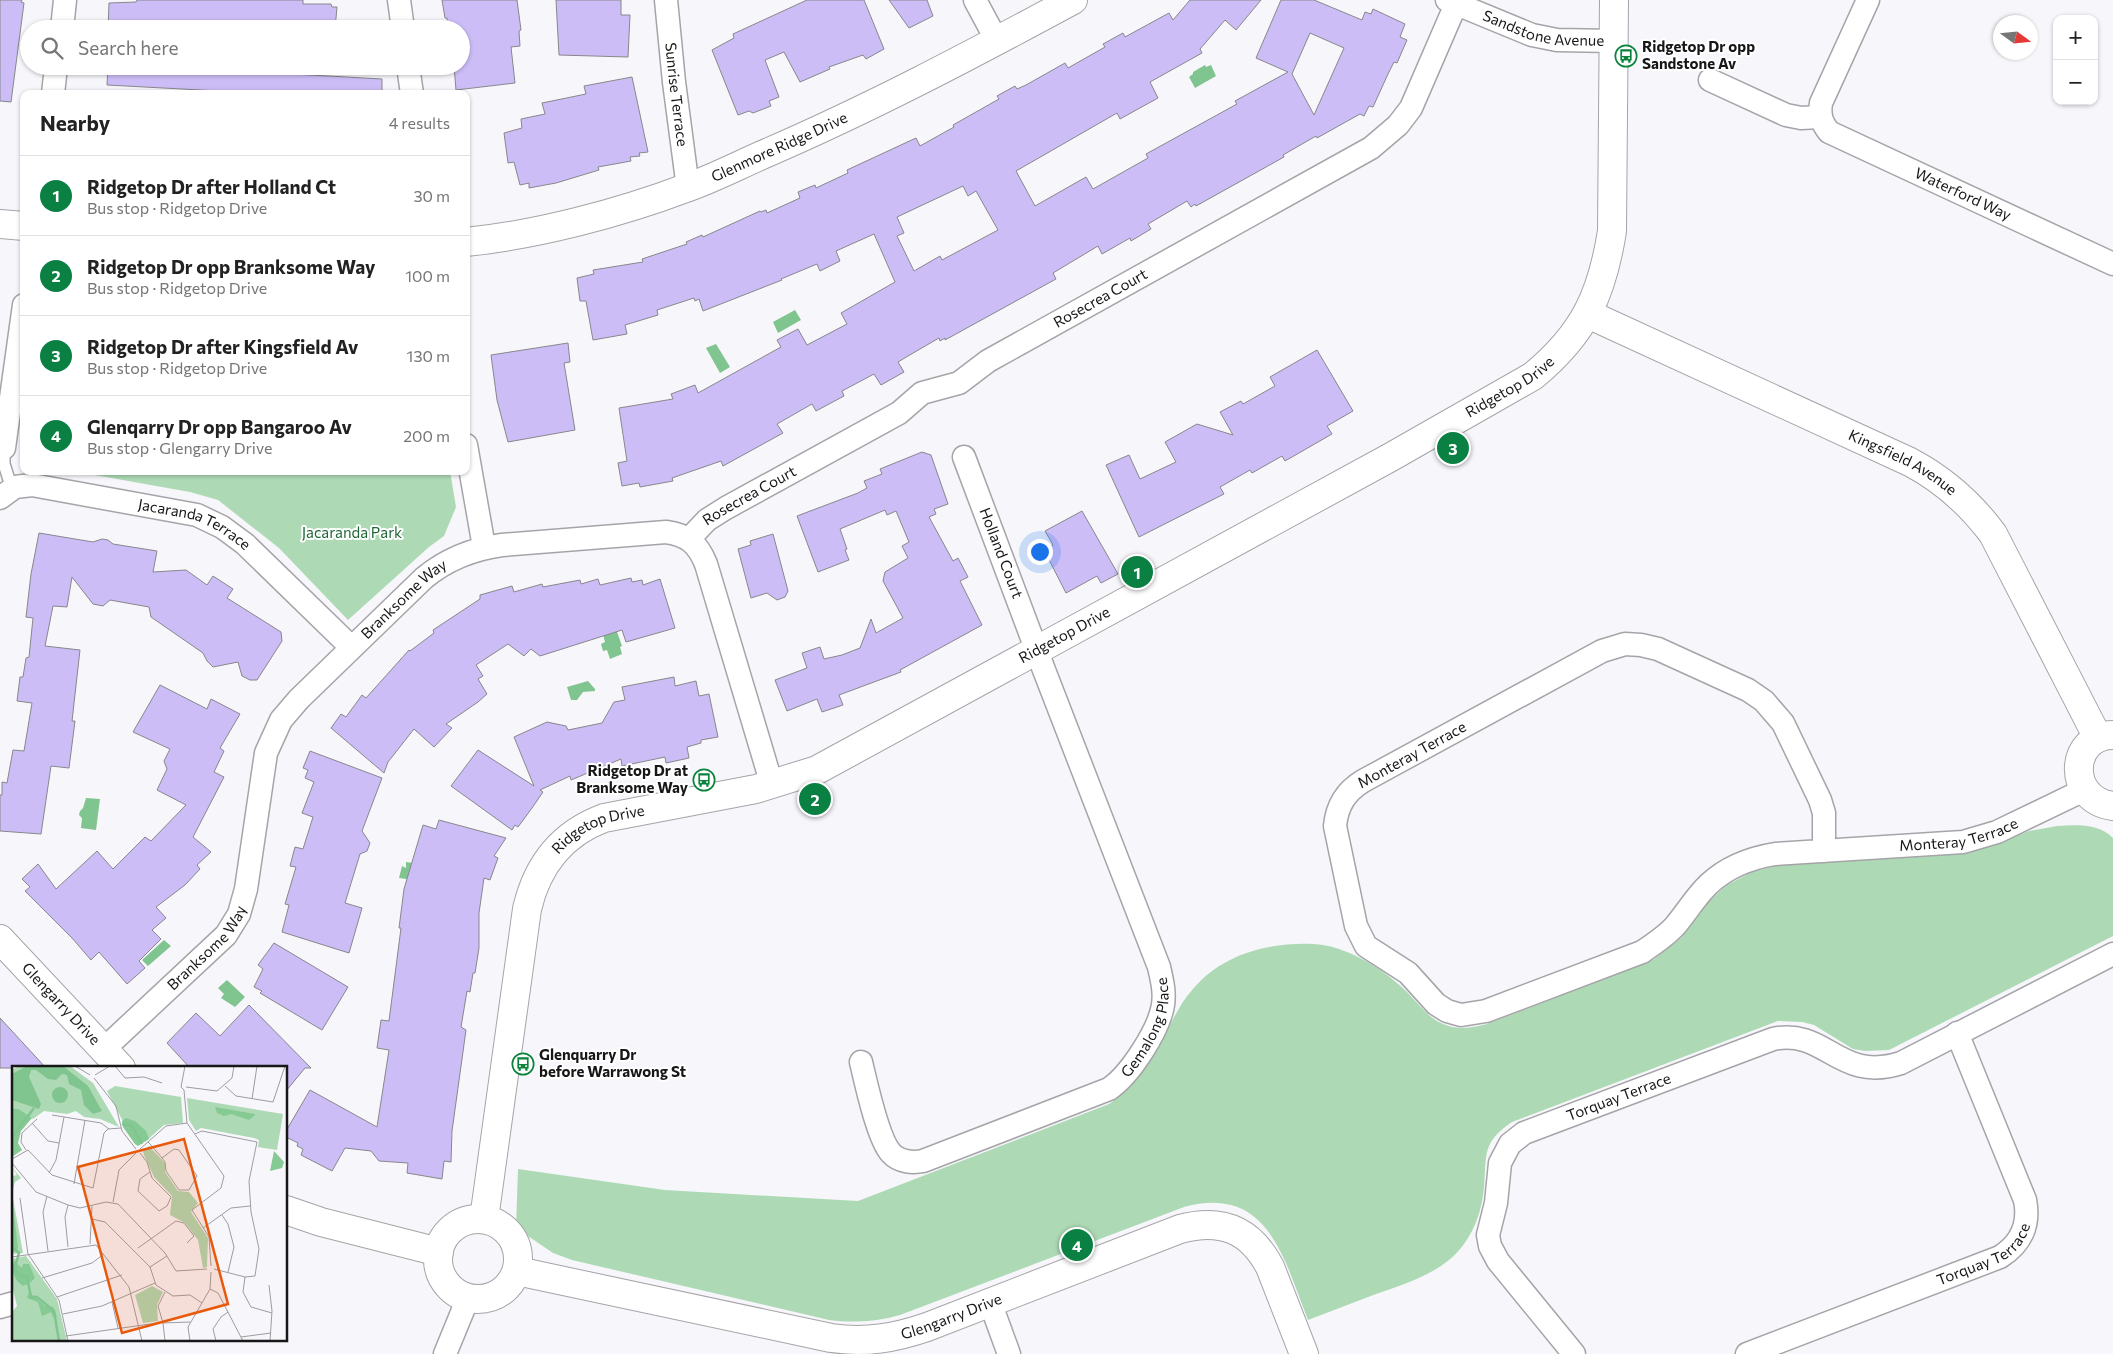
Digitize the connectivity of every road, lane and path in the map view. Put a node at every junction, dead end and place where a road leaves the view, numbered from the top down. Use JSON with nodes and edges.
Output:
{"nodes":[{"id":1,"x":66,"y":0,"type":"edge"},
{"id":2,"x":399,"y":0,"type":"edge"},
{"id":3,"x":666,"y":0,"type":"edge"},
{"id":4,"x":974,"y":0,"type":"edge"},
{"id":5,"x":1073,"y":0,"type":"edge"},
{"id":6,"x":1614,"y":0,"type":"edge"},
{"id":7,"x":1868,"y":0,"type":"edge"},
{"id":8,"x":1452,"y":2,"type":"edge"},
{"id":9,"x":63,"y":20,"type":"edge"},
{"id":10,"x":402,"y":20,"type":"edge"},
{"id":11,"x":997,"y":41,"type":"junction"},
{"id":12,"x":1614,"y":41,"type":"junction"},
{"id":13,"x":55,"y":75,"type":"edge"},
{"id":14,"x":409,"y":75,"type":"edge"},
{"id":15,"x":1710,"y":80,"type":"dead end"},
{"id":16,"x":53,"y":90,"type":"edge"},
{"id":17,"x":411,"y":90,"type":"edge"},
{"id":18,"x":1820,"y":116,"type":"junction"},
{"id":19,"x":688,"y":188,"type":"junction"},
{"id":20,"x":0,"y":224,"type":"edge"},
{"id":21,"x":20,"y":226,"type":"edge"},
{"id":22,"x":470,"y":241,"type":"edge"},
{"id":23,"x":2113,"y":264,"type":"edge"},
{"id":24,"x":1588,"y":314,"type":"junction"},
{"id":25,"x":20,"y":334,"type":"edge"},
{"id":26,"x":4,"y":448,"type":"joint"},
{"id":27,"x":964,"y":457,"type":"dead end"},
{"id":28,"x":470,"y":468,"type":"edge"},
{"id":29,"x":6,"y":494,"type":"edge"},
{"id":30,"x":689,"y":539,"type":"junction"},
{"id":31,"x":484,"y":547,"type":"junction"},
{"id":32,"x":351,"y":647,"type":"junction"},
{"id":33,"x":1037,"y":649,"type":"junction"},
{"id":34,"x":2105,"y":736,"type":"edge"},
{"id":35,"x":772,"y":785,"type":"junction"},
{"id":36,"x":2084,"y":790,"type":"junction"},
{"id":37,"x":2113,"y":806,"type":"edge"},
{"id":38,"x":1824,"y":851,"type":"junction"},
{"id":39,"x":0,"y":939,"type":"edge"},
{"id":40,"x":2113,"y":954,"type":"edge"},
{"id":41,"x":1957,"y":1033,"type":"junction"},
{"id":42,"x":113,"y":1059,"type":"edge"},
{"id":43,"x":861,"y":1062,"type":"dead end"},
{"id":44,"x":288,"y":1211,"type":"edge"},
{"id":45,"x":484,"y":1219,"type":"junction"},
{"id":46,"x":439,"y":1252,"type":"junction"},
{"id":47,"x":517,"y":1270,"type":"junction"},
{"id":48,"x":468,"y":1298,"type":"junction"},
{"id":49,"x":990,"y":1302,"type":"junction"},
{"id":50,"x":445,"y":1354,"type":"edge"},
{"id":51,"x":1009,"y":1354,"type":"edge"},
{"id":52,"x":1304,"y":1354,"type":"edge"},
{"id":53,"x":1574,"y":1354,"type":"edge"},
{"id":54,"x":1747,"y":1354,"type":"edge"}],
"edges":[{"from":1,"to":9,"type":"street"},
{"from":2,"to":10,"type":"street"},
{"from":3,"to":19,"type":"street","name":"Sunrise Terrace"},
{"from":4,"to":11,"type":"street"},
{"from":5,"to":11,"type":"street","name":"Glenmore Ridge Drive"},
{"from":6,"to":12,"type":"street","name":"Ridgetop Drive"},
{"from":7,"to":18,"type":"street"},
{"from":8,"to":12,"type":"street","name":"Sandstone Avenue"},
{"from":8,"to":30,"type":"street","name":"Rosecrea Court"},
{"from":11,"to":19,"type":"street","name":"Glenmore Ridge Drive"},
{"from":12,"to":24,"type":"street","name":"Ridgetop Drive"},
{"from":13,"to":16,"type":"street"},
{"from":14,"to":17,"type":"street"},
{"from":15,"to":18,"type":"street"},
{"from":18,"to":23,"type":"street","name":"Waterford Way"},
{"from":19,"to":22,"type":"street","name":"Glenmore Ridge Drive"},
{"from":20,"to":21,"type":"street"},
{"from":24,"to":33,"type":"street","name":"Ridgetop Drive"},
{"from":24,"to":34,"type":"street","name":"Kingsfield Avenue"},
{"from":25,"to":26,"type":"street"},
{"from":26,"to":29,"type":"lane"},
{"from":27,"to":33,"type":"street","name":"Holland Court"},
{"from":28,"to":31,"type":"street"},
{"from":29,"to":32,"type":"street","name":"Jacaranda Terrace"},
{"from":30,"to":31,"type":"street","name":"Branksome Way"},
{"from":30,"to":35,"type":"street"},
{"from":31,"to":32,"type":"street","name":"Branksome Way"},
{"from":32,"to":42,"type":"street","name":"Branksome Way"},
{"from":33,"to":35,"type":"street","name":"Ridgetop Drive"},
{"from":33,"to":43,"type":"street","name":"Gemalong Place"},
{"from":34,"to":36,"type":"street"},
{"from":35,"to":45,"type":"street","name":"Ridgetop Drive"},
{"from":36,"to":37,"type":"street"},
{"from":36,"to":38,"type":"street","name":"Monteray Terrace"},
{"from":38,"to":38,"type":"street","name":"Monteray Terrace"},
{"from":39,"to":42,"type":"street","name":"Glengarry Drive"},
{"from":40,"to":41,"type":"street","name":"Torquay Terrace"},
{"from":41,"to":53,"type":"street","name":"Torquay Terrace"},
{"from":41,"to":54,"type":"street","name":"Torquay Terrace"},
{"from":44,"to":46,"type":"street"},
{"from":45,"to":46,"type":"street"},
{"from":45,"to":47,"type":"street"},
{"from":46,"to":48,"type":"street"},
{"from":47,"to":48,"type":"street"},
{"from":47,"to":49,"type":"street","name":"Glengarry Drive"},
{"from":48,"to":50,"type":"street"},
{"from":49,"to":51,"type":"street"},
{"from":49,"to":52,"type":"street","name":"Glengarry Drive"}]}
